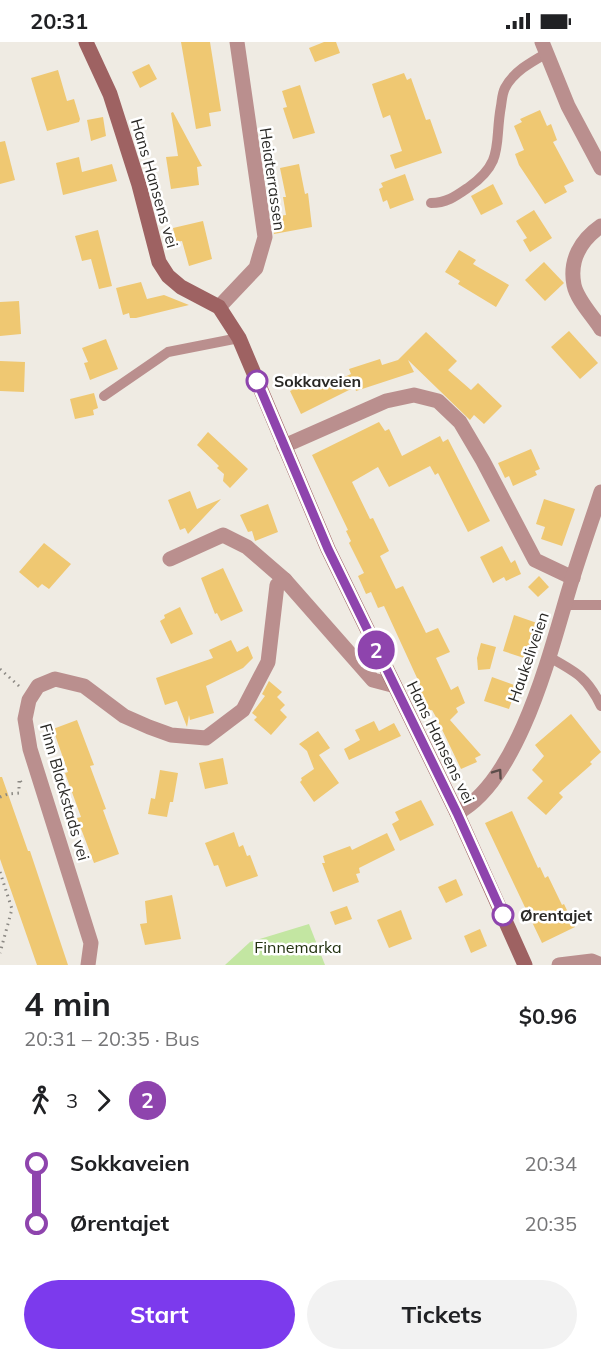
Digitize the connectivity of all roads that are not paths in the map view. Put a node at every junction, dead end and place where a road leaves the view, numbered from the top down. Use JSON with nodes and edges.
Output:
{"nodes":[{"id":1,"x":86,"y":42,"type":"edge"},
{"id":2,"x":237,"y":42,"type":"edge"},
{"id":3,"x":544,"y":47,"type":"edge"},
{"id":4,"x":601,"y":168,"type":"edge"},
{"id":5,"x":431,"y":203,"type":"dead end"},
{"id":6,"x":601,"y":226,"type":"edge"},
{"id":7,"x":219,"y":307,"type":"junction"},
{"id":8,"x":601,"y":329,"type":"edge"},
{"id":9,"x":239,"y":338,"type":"junction"},
{"id":10,"x":104,"y":396,"type":"dead end"},
{"id":11,"x":284,"y":446,"type":"junction"},
{"id":12,"x":601,"y":492,"type":"edge"},
{"id":13,"x":170,"y":559,"type":"dead end"},
{"id":14,"x":573,"y":578,"type":"junction"},
{"id":15,"x":285,"y":580,"type":"junction"},
{"id":16,"x":566,"y":600,"type":"junction"},
{"id":17,"x":601,"y":605,"type":"edge"},
{"id":18,"x":549,"y":657,"type":"junction"},
{"id":19,"x":393,"y":685,"type":"junction"},
{"id":20,"x":601,"y":706,"type":"edge"},
{"id":21,"x":457,"y":813,"type":"junction"},
{"id":22,"x":523,"y":964,"type":"edge"},
{"id":23,"x":88,"y":965,"type":"edge"},
{"id":24,"x":559,"y":965,"type":"edge"},
{"id":25,"x":601,"y":965,"type":"edge"}],
"edges":[{"from":1,"to":7,"type":"main road","name":"Hans Hansens vei"},
{"from":2,"to":7,"type":"street","name":"Heiaterrassen"},
{"from":3,"to":4,"type":"street"},
{"from":3,"to":5,"type":"lane"},
{"from":6,"to":8,"type":"street"},
{"from":7,"to":9,"type":"main road","name":"Hans Hansens vei"},
{"from":9,"to":10,"type":"lane"},
{"from":9,"to":11,"type":"main road","name":"Hans Hansens vei"},
{"from":11,"to":14,"type":"street"},
{"from":11,"to":19,"type":"main road","name":"Hans Hansens vei"},
{"from":12,"to":14,"type":"street","name":"Haukeliveien"},
{"from":13,"to":15,"type":"street"},
{"from":14,"to":16,"type":"street","name":"Haukeliveien"},
{"from":15,"to":19,"type":"street"},
{"from":15,"to":23,"type":"street","name":"Finn Blackstads vei"},
{"from":16,"to":17,"type":"lane"},
{"from":16,"to":18,"type":"street","name":"Haukeliveien"},
{"from":18,"to":20,"type":"lane"},
{"from":21,"to":18,"type":"street","name":"Haukeliveien","one_way":true},
{"from":19,"to":21,"type":"main road","name":"Hans Hansens vei"},
{"from":21,"to":22,"type":"main road","name":"Hans Hansens vei"},
{"from":24,"to":25,"type":"street"}]}
